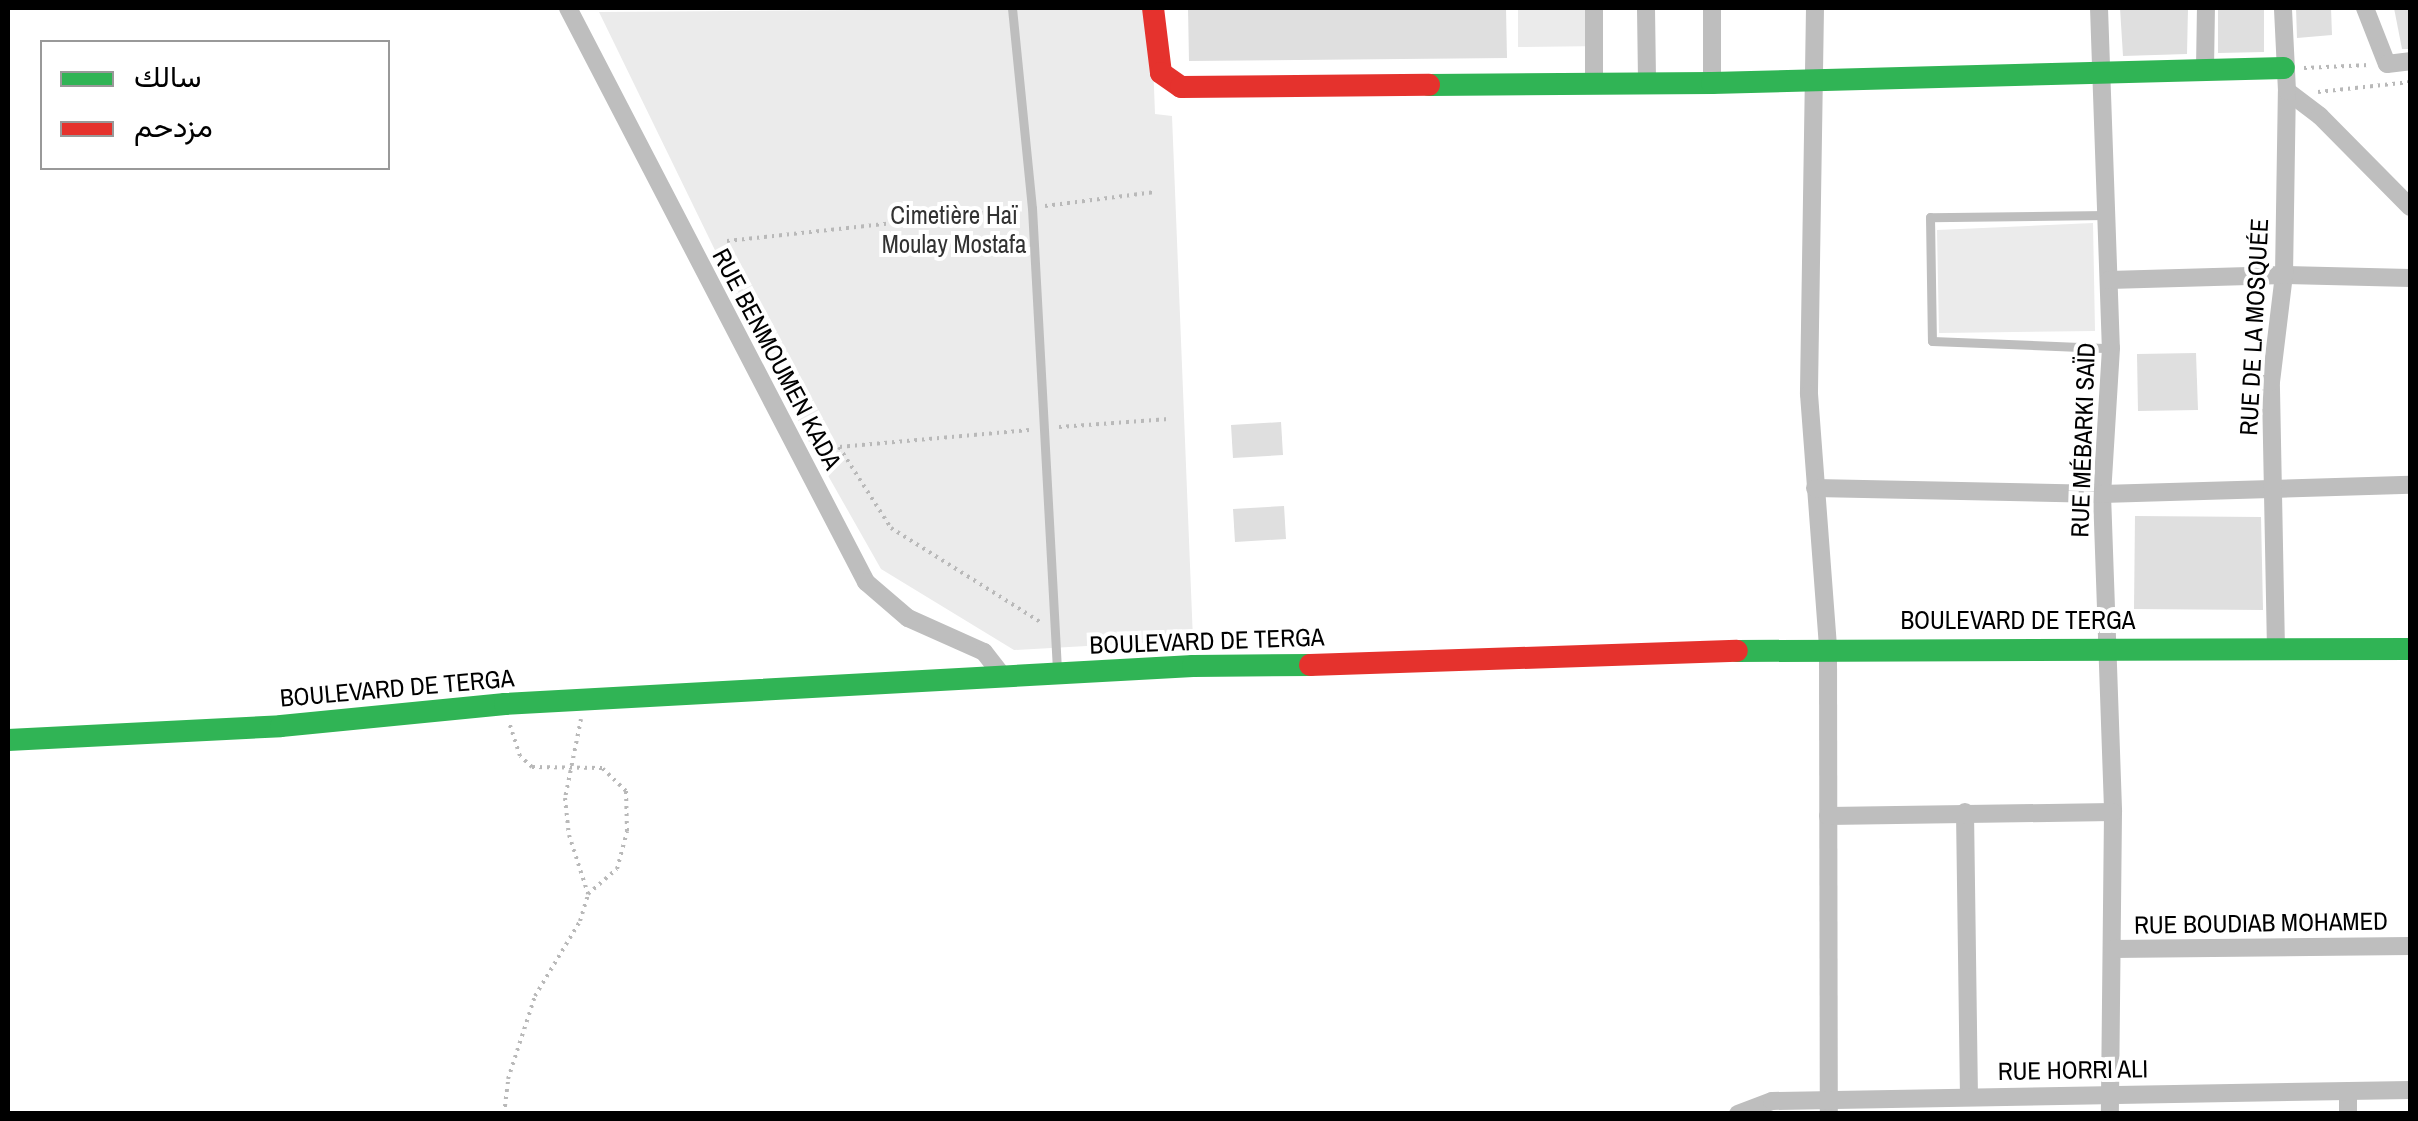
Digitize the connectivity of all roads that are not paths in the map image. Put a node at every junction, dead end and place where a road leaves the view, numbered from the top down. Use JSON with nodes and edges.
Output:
{"nodes":[{"id":1,"x":568,"y":8,"type":"edge"},
{"id":2,"x":1012,"y":8,"type":"edge"},
{"id":3,"x":1152,"y":8,"type":"edge"},
{"id":4,"x":1594,"y":8,"type":"edge"},
{"id":5,"x":1646,"y":8,"type":"edge"},
{"id":6,"x":1712,"y":8,"type":"edge"},
{"id":7,"x":1815,"y":8,"type":"edge"},
{"id":8,"x":2099,"y":8,"type":"edge"},
{"id":9,"x":2206,"y":8,"type":"edge"},
{"id":10,"x":2283,"y":8,"type":"edge"},
{"id":11,"x":2365,"y":8,"type":"edge"},
{"id":12,"x":2410,"y":61,"type":"edge"},
{"id":13,"x":2205,"y":69,"type":"junction"},
{"id":14,"x":2101,"y":71,"type":"junction"},
{"id":15,"x":2286,"y":79,"type":"junction"},
{"id":16,"x":1814,"y":80,"type":"junction"},
{"id":17,"x":1712,"y":83,"type":"junction"},
{"id":18,"x":1594,"y":84,"type":"junction"},
{"id":19,"x":1647,"y":84,"type":"junction"},
{"id":20,"x":2410,"y":207,"type":"edge"},
{"id":21,"x":2106,"y":215,"type":"junction"},
{"id":22,"x":2284,"y":275,"type":"junction"},
{"id":23,"x":2410,"y":278,"type":"edge"},
{"id":24,"x":2109,"y":280,"type":"junction"},
{"id":25,"x":2111,"y":348,"type":"junction"},
{"id":26,"x":2410,"y":485,"type":"edge"},
{"id":27,"x":1814,"y":488,"type":"junction"},
{"id":28,"x":2272,"y":492,"type":"junction"},
{"id":29,"x":2102,"y":494,"type":"junction"},
{"id":30,"x":2110,"y":647,"type":"junction"},
{"id":31,"x":1828,"y":648,"type":"junction"},
{"id":32,"x":2410,"y":649,"type":"edge"},
{"id":33,"x":2276,"y":650,"type":"junction"},
{"id":34,"x":1057,"y":675,"type":"junction"},
{"id":35,"x":1003,"y":676,"type":"junction"},
{"id":36,"x":8,"y":740,"type":"edge"},
{"id":37,"x":1965,"y":812,"type":"junction"},
{"id":38,"x":2113,"y":812,"type":"junction"},
{"id":39,"x":1828,"y":816,"type":"junction"},
{"id":40,"x":2410,"y":946,"type":"edge"},
{"id":41,"x":2112,"y":950,"type":"junction"},
{"id":42,"x":2410,"y":1090,"type":"edge"},
{"id":43,"x":2209,"y":1091,"type":"junction"},
{"id":44,"x":2348,"y":1092,"type":"junction"},
{"id":45,"x":1970,"y":1097,"type":"junction"},
{"id":46,"x":2110,"y":1105,"type":"edge"},
{"id":47,"x":1829,"y":1107,"type":"edge"},
{"id":48,"x":1738,"y":1114,"type":"edge"},
{"id":49,"x":2209,"y":1114,"type":"edge"},
{"id":50,"x":2348,"y":1114,"type":"edge"}],
"edges":[{"from":1,"to":35,"type":"street","name":"RUE BENMOUMEN KADA"},
{"from":2,"to":34,"type":"lane"},
{"from":3,"to":18,"type":"main road"},
{"from":4,"to":18,"type":"street"},
{"from":5,"to":19,"type":"street"},
{"from":6,"to":17,"type":"street"},
{"from":7,"to":16,"type":"street"},
{"from":8,"to":14,"type":"street","name":"RUE MÉBARKI SAÏD"},
{"from":9,"to":13,"type":"street"},
{"from":10,"to":15,"type":"street","name":"RUE DE LA MOSQUÉE"},
{"from":11,"to":12,"type":"street"},
{"from":13,"to":14,"type":"main road"},
{"from":13,"to":15,"type":"main road"},
{"from":14,"to":16,"type":"main road"},
{"from":14,"to":21,"type":"street","name":"RUE MÉBARKI SAÏD"},
{"from":15,"to":20,"type":"street"},
{"from":15,"to":22,"type":"street","name":"RUE DE LA MOSQUÉE"},
{"from":16,"to":17,"type":"main road"},
{"from":16,"to":27,"type":"street"},
{"from":17,"to":19,"type":"main road"},
{"from":18,"to":19,"type":"main road"},
{"from":21,"to":24,"type":"street","name":"RUE MÉBARKI SAÏD"},
{"from":21,"to":25,"type":"lane"},
{"from":22,"to":23,"type":"street"},
{"from":22,"to":24,"type":"street"},
{"from":22,"to":28,"type":"street","name":"RUE DE LA MOSQUÉE"},
{"from":24,"to":25,"type":"street","name":"RUE MÉBARKI SAÏD"},
{"from":25,"to":29,"type":"street","name":"RUE MÉBARKI SAÏD"},
{"from":26,"to":28,"type":"street"},
{"from":27,"to":29,"type":"street"},
{"from":27,"to":31,"type":"street"},
{"from":28,"to":29,"type":"street"},
{"from":28,"to":33,"type":"street","name":"RUE DE LA MOSQUÉE"},
{"from":29,"to":30,"type":"street","name":"RUE MÉBARKI SAÏD"},
{"from":30,"to":31,"type":"main road","name":"BOULEVARD DE TERGA"},
{"from":30,"to":33,"type":"main road","name":"BOULEVARD DE TERGA"},
{"from":30,"to":38,"type":"street","name":"RUE MÉBARKI SAÏD"},
{"from":31,"to":34,"type":"main road","name":"BOULEVARD DE TERGA"},
{"from":31,"to":39,"type":"street"},
{"from":32,"to":33,"type":"main road","name":"BOULEVARD DE TERGA"},
{"from":34,"to":35,"type":"main road","name":"BOULEVARD DE TERGA"},
{"from":35,"to":36,"type":"main road","name":"BOULEVARD DE TERGA"},
{"from":37,"to":38,"type":"street"},
{"from":37,"to":39,"type":"street"},
{"from":37,"to":45,"type":"street"},
{"from":38,"to":41,"type":"street","name":"RUE MÉBARKI SAÏD"},
{"from":39,"to":47,"type":"street"},
{"from":40,"to":41,"type":"street","name":"RUE BOUDIAB MOHAMED"},
{"from":41,"to":46,"type":"street","name":"RUE MÉBARKI SAÏD"},
{"from":42,"to":44,"type":"street","name":"RUE HORRI ALI"},
{"from":43,"to":44,"type":"street","name":"RUE HORRI ALI"},
{"from":43,"to":46,"type":"street","name":"RUE HORRI ALI"},
{"from":43,"to":49,"type":"street"},
{"from":44,"to":50,"type":"street"},
{"from":45,"to":46,"type":"street","name":"RUE HORRI ALI"},
{"from":45,"to":47,"type":"street","name":"RUE HORRI ALI"},
{"from":47,"to":48,"type":"street","name":"RUE HORRI ALI"}]}
